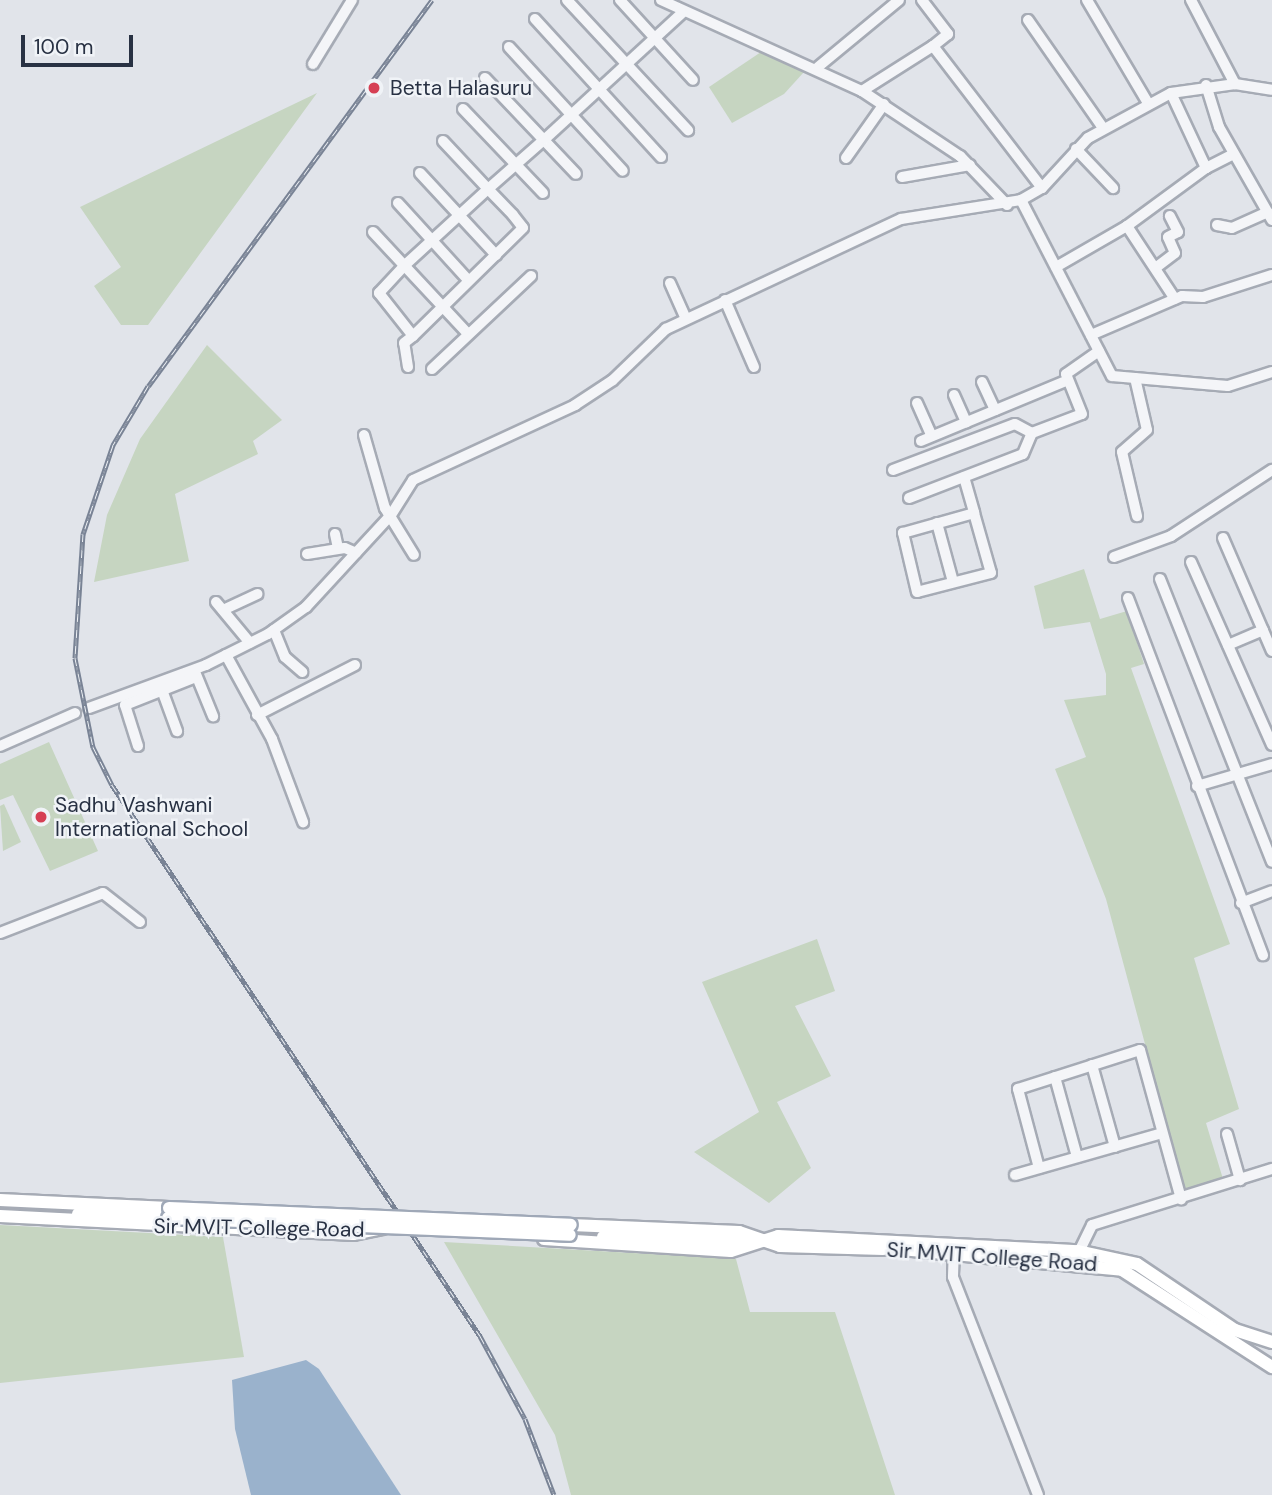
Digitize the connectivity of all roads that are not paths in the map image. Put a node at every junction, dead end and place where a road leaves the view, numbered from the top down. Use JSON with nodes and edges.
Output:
{"nodes":[{"id":1,"x":352,"y":0,"type":"edge"},
{"id":2,"x":567,"y":0,"type":"edge"},
{"id":3,"x":620,"y":0,"type":"edge"},
{"id":4,"x":661,"y":0,"type":"edge"},
{"id":5,"x":899,"y":0,"type":"edge"},
{"id":6,"x":922,"y":0,"type":"edge"},
{"id":7,"x":1087,"y":0,"type":"edge"},
{"id":8,"x":1191,"y":0,"type":"edge"},
{"id":9,"x":682,"y":13,"type":"junction"},
{"id":10,"x":535,"y":19,"type":"dead end"},
{"id":11,"x":1028,"y":20,"type":"dead end"},
{"id":12,"x":655,"y":37,"type":"junction"},
{"id":13,"x":933,"y":46,"type":"junction"},
{"id":14,"x":509,"y":47,"type":"dead end"},
{"id":15,"x":313,"y":64,"type":"dead end"},
{"id":16,"x":625,"y":64,"type":"junction"},
{"id":17,"x":818,"y":67,"type":"junction"},
{"id":18,"x":485,"y":78,"type":"dead end"},
{"id":19,"x":693,"y":80,"type":"dead end"},
{"id":20,"x":1235,"y":84,"type":"junction"},
{"id":21,"x":1206,"y":85,"type":"junction"},
{"id":22,"x":598,"y":89,"type":"junction"},
{"id":23,"x":1272,"y":90,"type":"edge"},
{"id":24,"x":862,"y":91,"type":"junction"},
{"id":25,"x":1171,"y":93,"type":"junction"},
{"id":26,"x":1148,"y":103,"type":"junction"},
{"id":27,"x":884,"y":104,"type":"junction"},
{"id":28,"x":463,"y":109,"type":"dead end"},
{"id":29,"x":572,"y":114,"type":"junction"},
{"id":30,"x":1103,"y":128,"type":"junction"},
{"id":31,"x":688,"y":130,"type":"dead end"},
{"id":32,"x":545,"y":139,"type":"junction"},
{"id":33,"x":443,"y":141,"type":"dead end"},
{"id":34,"x":1076,"y":149,"type":"junction"},
{"id":35,"x":1234,"y":154,"type":"junction"},
{"id":36,"x":661,"y":157,"type":"dead end"},
{"id":37,"x":846,"y":158,"type":"dead end"},
{"id":38,"x":515,"y":165,"type":"junction"},
{"id":39,"x":970,"y":165,"type":"junction"},
{"id":40,"x":1206,"y":168,"type":"junction"},
{"id":41,"x":623,"y":170,"type":"dead end"},
{"id":42,"x":420,"y":173,"type":"dead end"},
{"id":43,"x":576,"y":174,"type":"dead end"},
{"id":44,"x":902,"y":177,"type":"dead end"},
{"id":45,"x":1042,"y":188,"type":"junction"},
{"id":46,"x":1114,"y":188,"type":"dead end"},
{"id":47,"x":488,"y":189,"type":"junction"},
{"id":48,"x":543,"y":192,"type":"dead end"},
{"id":49,"x":1021,"y":200,"type":"junction"},
{"id":50,"x":398,"y":203,"type":"dead end"},
{"id":51,"x":1007,"y":205,"type":"junction"},
{"id":52,"x":1170,"y":216,"type":"dead end"},
{"id":53,"x":1270,"y":216,"type":"edge"},
{"id":54,"x":458,"y":217,"type":"junction"},
{"id":55,"x":1217,"y":225,"type":"dead end"},
{"id":56,"x":1127,"y":226,"type":"junction"},
{"id":57,"x":373,"y":232,"type":"dead end"},
{"id":58,"x":431,"y":241,"type":"junction"},
{"id":59,"x":496,"y":255,"type":"junction"},
{"id":60,"x":405,"y":265,"type":"junction"},
{"id":61,"x":1158,"y":266,"type":"junction"},
{"id":62,"x":1056,"y":267,"type":"junction"},
{"id":63,"x":1272,"y":275,"type":"edge"},
{"id":64,"x":531,"y":276,"type":"dead end"},
{"id":65,"x":469,"y":281,"type":"junction"},
{"id":66,"x":670,"y":283,"type":"dead end"},
{"id":67,"x":1175,"y":299,"type":"junction"},
{"id":68,"x":725,"y":300,"type":"junction"},
{"id":69,"x":442,"y":307,"type":"junction"},
{"id":70,"x":686,"y":319,"type":"junction"},
{"id":71,"x":468,"y":334,"type":"junction"},
{"id":72,"x":413,"y":335,"type":"junction"},
{"id":73,"x":1091,"y":335,"type":"junction"},
{"id":74,"x":1099,"y":351,"type":"junction"},
{"id":75,"x":408,"y":367,"type":"dead end"},
{"id":76,"x":754,"y":367,"type":"dead end"},
{"id":77,"x":432,"y":369,"type":"dead end"},
{"id":78,"x":1272,"y":372,"type":"edge"},
{"id":79,"x":1135,"y":378,"type":"junction"},
{"id":80,"x":1066,"y":381,"type":"junction"},
{"id":81,"x":982,"y":382,"type":"dead end"},
{"id":82,"x":954,"y":395,"type":"dead end"},
{"id":83,"x":917,"y":403,"type":"dead end"},
{"id":84,"x":995,"y":410,"type":"junction"},
{"id":85,"x":966,"y":422,"type":"junction"},
{"id":86,"x":1032,"y":433,"type":"junction"},
{"id":87,"x":364,"y":435,"type":"dead end"},
{"id":88,"x":933,"y":436,"type":"junction"},
{"id":89,"x":921,"y":441,"type":"dead end"},
{"id":90,"x":893,"y":470,"type":"dead end"},
{"id":91,"x":1272,"y":470,"type":"edge"},
{"id":92,"x":964,"y":477,"type":"junction"},
{"id":93,"x":909,"y":498,"type":"dead end"},
{"id":94,"x":974,"y":513,"type":"junction"},
{"id":95,"x":391,"y":515,"type":"junction"},
{"id":96,"x":1137,"y":516,"type":"dead end"},
{"id":97,"x":937,"y":523,"type":"junction"},
{"id":98,"x":335,"y":534,"type":"dead end"},
{"id":99,"x":1223,"y":538,"type":"dead end"},
{"id":100,"x":338,"y":548,"type":"junction"},
{"id":101,"x":356,"y":553,"type":"junction"},
{"id":102,"x":307,"y":554,"type":"dead end"},
{"id":103,"x":414,"y":555,"type":"dead end"},
{"id":104,"x":1114,"y":557,"type":"dead end"},
{"id":105,"x":1191,"y":562,"type":"dead end"},
{"id":106,"x":1160,"y":579,"type":"dead end"},
{"id":107,"x":953,"y":582,"type":"junction"},
{"id":108,"x":258,"y":594,"type":"dead end"},
{"id":109,"x":1128,"y":598,"type":"dead end"},
{"id":110,"x":274,"y":629,"type":"junction"},
{"id":111,"x":1263,"y":630,"type":"junction"},
{"id":112,"x":250,"y":643,"type":"junction"},
{"id":113,"x":1228,"y":645,"type":"junction"},
{"id":114,"x":1272,"y":651,"type":"edge"},
{"id":115,"x":226,"y":655,"type":"junction"},
{"id":116,"x":355,"y":665,"type":"dead end"},
{"id":117,"x":302,"y":672,"type":"dead end"},
{"id":118,"x":195,"y":673,"type":"junction"},
{"id":119,"x":162,"y":690,"type":"junction"},
{"id":120,"x":89,"y":708,"type":"dead end"},
{"id":121,"x":75,"y":713,"type":"dead end"},
{"id":122,"x":257,"y":715,"type":"junction"},
{"id":123,"x":213,"y":716,"type":"dead end"},
{"id":124,"x":177,"y":732,"type":"dead end"},
{"id":125,"x":1272,"y":745,"type":"edge"},
{"id":126,"x":0,"y":746,"type":"edge"},
{"id":127,"x":138,"y":746,"type":"dead end"},
{"id":128,"x":1272,"y":764,"type":"edge"},
{"id":129,"x":1240,"y":773,"type":"junction"},
{"id":130,"x":1197,"y":786,"type":"junction"},
{"id":131,"x":303,"y":821,"type":"dead end"},
{"id":132,"x":1272,"y":862,"type":"edge"},
{"id":133,"x":1272,"y":891,"type":"edge"},
{"id":134,"x":1241,"y":903,"type":"junction"},
{"id":135,"x":140,"y":922,"type":"dead end"},
{"id":136,"x":0,"y":933,"type":"edge"},
{"id":137,"x":1263,"y":955,"type":"dead end"},
{"id":138,"x":1092,"y":1065,"type":"junction"},
{"id":139,"x":1055,"y":1077,"type":"junction"},
{"id":140,"x":1159,"y":1134,"type":"junction"},
{"id":141,"x":1227,"y":1134,"type":"dead end"},
{"id":142,"x":1115,"y":1147,"type":"junction"},
{"id":143,"x":1077,"y":1157,"type":"junction"},
{"id":144,"x":1039,"y":1168,"type":"junction"},
{"id":145,"x":1272,"y":1169,"type":"edge"},
{"id":146,"x":1015,"y":1175,"type":"dead end"},
{"id":147,"x":1240,"y":1180,"type":"junction"},
{"id":148,"x":1181,"y":1199,"type":"junction"},
{"id":149,"x":0,"y":1200,"type":"edge"},
{"id":150,"x":0,"y":1210,"type":"edge"},
{"id":151,"x":169,"y":1213,"type":"junction"},
{"id":152,"x":0,"y":1216,"type":"edge"},
{"id":153,"x":768,"y":1241,"type":"junction"},
{"id":154,"x":954,"y":1249,"type":"junction"},
{"id":155,"x":1077,"y":1256,"type":"junction"},
{"id":156,"x":1272,"y":1342,"type":"edge"},
{"id":157,"x":1272,"y":1367,"type":"edge"},
{"id":158,"x":1038,"y":1495,"type":"edge"}],
"edges":[{"from":1,"to":15,"type":"street"},
{"from":2,"to":16,"type":"street"},
{"from":3,"to":12,"type":"street"},
{"from":4,"to":9,"type":"street"},
{"from":5,"to":17,"type":"street"},
{"from":6,"to":13,"type":"street"},
{"from":7,"to":26,"type":"street"},
{"from":8,"to":20,"type":"street"},
{"from":9,"to":12,"type":"street"},
{"from":9,"to":17,"type":"street"},
{"from":10,"to":22,"type":"street"},
{"from":11,"to":30,"type":"street"},
{"from":12,"to":16,"type":"street"},
{"from":12,"to":19,"type":"street"},
{"from":13,"to":24,"type":"street"},
{"from":13,"to":45,"type":"street"},
{"from":14,"to":29,"type":"street"},
{"from":16,"to":22,"type":"street"},
{"from":16,"to":31,"type":"street"},
{"from":17,"to":24,"type":"street"},
{"from":18,"to":32,"type":"street"},
{"from":20,"to":21,"type":"street"},
{"from":20,"to":23,"type":"street"},
{"from":21,"to":25,"type":"street"},
{"from":21,"to":35,"type":"street"},
{"from":22,"to":29,"type":"street"},
{"from":22,"to":36,"type":"street"},
{"from":24,"to":27,"type":"street"},
{"from":25,"to":26,"type":"street"},
{"from":25,"to":40,"type":"street"},
{"from":26,"to":30,"type":"street"},
{"from":27,"to":37,"type":"street"},
{"from":27,"to":39,"type":"street"},
{"from":28,"to":38,"type":"street"},
{"from":29,"to":32,"type":"street"},
{"from":29,"to":41,"type":"street"},
{"from":30,"to":34,"type":"street"},
{"from":32,"to":38,"type":"street"},
{"from":32,"to":43,"type":"street"},
{"from":33,"to":47,"type":"street"},
{"from":34,"to":45,"type":"street"},
{"from":34,"to":46,"type":"street"},
{"from":35,"to":40,"type":"street"},
{"from":35,"to":53,"type":"street"},
{"from":38,"to":47,"type":"street"},
{"from":38,"to":48,"type":"street"},
{"from":39,"to":44,"type":"street"},
{"from":39,"to":51,"type":"street"},
{"from":40,"to":56,"type":"street"},
{"from":42,"to":54,"type":"street"},
{"from":45,"to":49,"type":"street"},
{"from":47,"to":54,"type":"street"},
{"from":47,"to":59,"type":"street"},
{"from":49,"to":51,"type":"street"},
{"from":49,"to":62,"type":"street"},
{"from":50,"to":58,"type":"street"},
{"from":51,"to":68,"type":"street"},
{"from":52,"to":61,"type":"street"},
{"from":53,"to":55,"type":"street"},
{"from":54,"to":58,"type":"street"},
{"from":54,"to":59,"type":"street"},
{"from":56,"to":61,"type":"street"},
{"from":56,"to":62,"type":"street"},
{"from":57,"to":60,"type":"street"},
{"from":58,"to":60,"type":"street"},
{"from":58,"to":65,"type":"street"},
{"from":59,"to":65,"type":"street"},
{"from":60,"to":69,"type":"street"},
{"from":60,"to":72,"type":"street"},
{"from":61,"to":67,"type":"street"},
{"from":62,"to":73,"type":"street"},
{"from":63,"to":67,"type":"street"},
{"from":64,"to":71,"type":"street"},
{"from":65,"to":69,"type":"street"},
{"from":66,"to":70,"type":"street"},
{"from":67,"to":73,"type":"street"},
{"from":68,"to":70,"type":"street"},
{"from":68,"to":76,"type":"street"},
{"from":69,"to":71,"type":"street"},
{"from":69,"to":72,"type":"street"},
{"from":70,"to":95,"type":"street"},
{"from":71,"to":77,"type":"street"},
{"from":72,"to":75,"type":"street"},
{"from":73,"to":74,"type":"street"},
{"from":74,"to":79,"type":"street"},
{"from":74,"to":80,"type":"street"},
{"from":78,"to":79,"type":"street"},
{"from":79,"to":96,"type":"street"},
{"from":80,"to":84,"type":"street"},
{"from":80,"to":86,"type":"street"},
{"from":81,"to":84,"type":"street"},
{"from":82,"to":85,"type":"street"},
{"from":83,"to":88,"type":"street"},
{"from":84,"to":85,"type":"street"},
{"from":85,"to":88,"type":"street"},
{"from":86,"to":90,"type":"street"},
{"from":86,"to":92,"type":"street"},
{"from":87,"to":95,"type":"street"},
{"from":88,"to":89,"type":"street"},
{"from":91,"to":104,"type":"street"},
{"from":92,"to":93,"type":"street"},
{"from":92,"to":94,"type":"street"},
{"from":94,"to":97,"type":"street"},
{"from":94,"to":107,"type":"street"},
{"from":95,"to":101,"type":"street"},
{"from":95,"to":103,"type":"street"},
{"from":97,"to":107,"type":"street"},
{"from":97,"to":107,"type":"street"},
{"from":98,"to":100,"type":"street"},
{"from":99,"to":111,"type":"street"},
{"from":100,"to":101,"type":"street"},
{"from":100,"to":102,"type":"street"},
{"from":101,"to":110,"type":"street"},
{"from":105,"to":113,"type":"street"},
{"from":106,"to":129,"type":"street"},
{"from":108,"to":112,"type":"street"},
{"from":109,"to":130,"type":"street"},
{"from":110,"to":112,"type":"street"},
{"from":110,"to":117,"type":"street"},
{"from":111,"to":113,"type":"street"},
{"from":111,"to":114,"type":"street"},
{"from":112,"to":115,"type":"street"},
{"from":113,"to":125,"type":"street"},
{"from":115,"to":118,"type":"street"},
{"from":115,"to":122,"type":"street"},
{"from":116,"to":122,"type":"street"},
{"from":118,"to":119,"type":"street"},
{"from":118,"to":120,"type":"street"},
{"from":118,"to":123,"type":"street"},
{"from":119,"to":124,"type":"street"},
{"from":119,"to":127,"type":"street"},
{"from":121,"to":126,"type":"street"},
{"from":122,"to":131,"type":"street"},
{"from":128,"to":129,"type":"street"},
{"from":129,"to":130,"type":"street"},
{"from":129,"to":132,"type":"street"},
{"from":130,"to":134,"type":"street"},
{"from":133,"to":134,"type":"street"},
{"from":134,"to":137,"type":"street"},
{"from":135,"to":136,"type":"street"},
{"from":138,"to":139,"type":"street"},
{"from":138,"to":140,"type":"street"},
{"from":138,"to":142,"type":"street"},
{"from":139,"to":143,"type":"street"},
{"from":139,"to":144,"type":"street"},
{"from":140,"to":142,"type":"street"},
{"from":140,"to":148,"type":"street"},
{"from":141,"to":147,"type":"street"},
{"from":142,"to":143,"type":"street"},
{"from":143,"to":144,"type":"street"},
{"from":144,"to":146,"type":"street"},
{"from":145,"to":147,"type":"street"},
{"from":147,"to":148,"type":"street"},
{"from":148,"to":155,"type":"street"},
{"from":149,"to":151,"type":"main road","name":"Sir MVIT College Road"},
{"from":150,"to":151,"type":"main road","name":"Sir MVIT College Road"},
{"from":151,"to":153,"type":"main road","name":"Sir MVIT College Road","bridge":true},
{"from":152,"to":153,"type":"main road","name":"Sir MVIT College Road"},
{"from":153,"to":154,"type":"main road","name":"Sir MVIT College Road"},
{"from":154,"to":155,"type":"main road","name":"Sir MVIT College Road"},
{"from":154,"to":158,"type":"street"},
{"from":155,"to":156,"type":"main road","name":"Sir MVIT College Road"},
{"from":155,"to":157,"type":"main road","name":"Sir MVIT College Road"}]}
